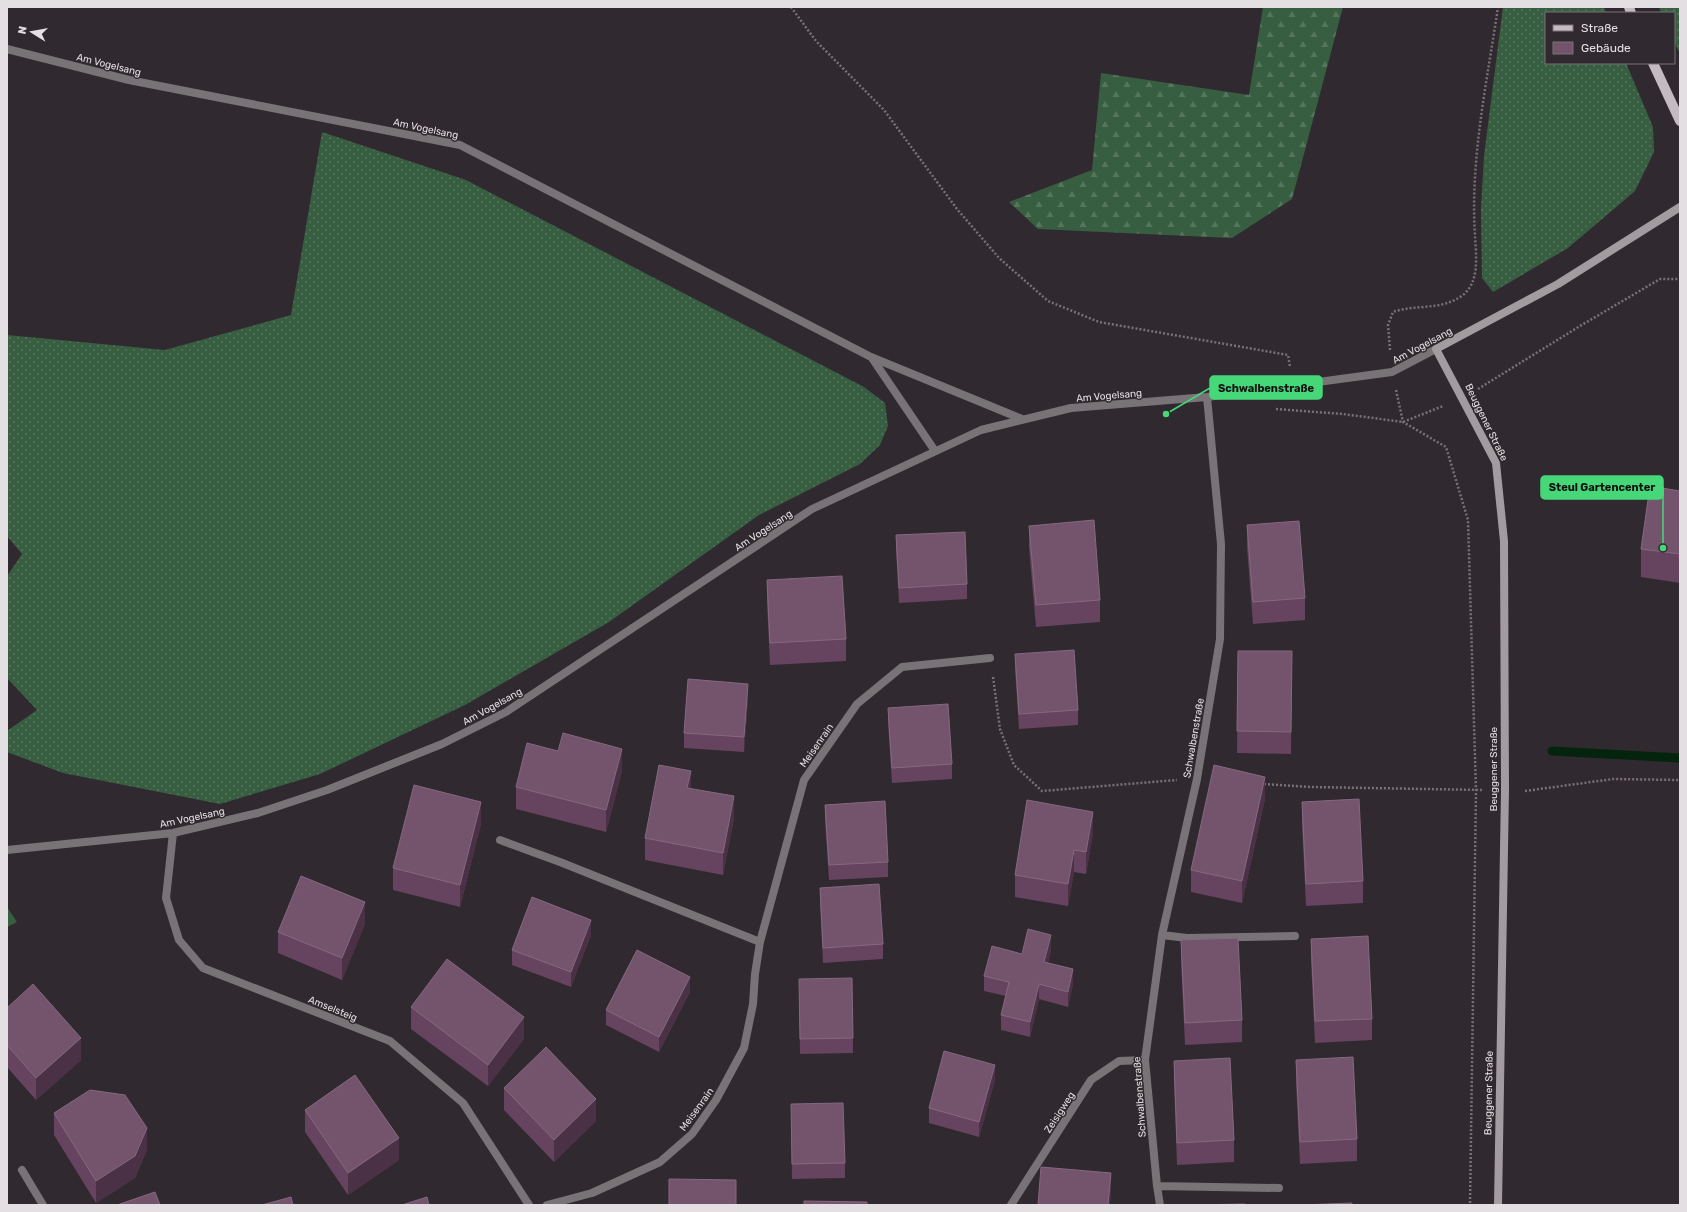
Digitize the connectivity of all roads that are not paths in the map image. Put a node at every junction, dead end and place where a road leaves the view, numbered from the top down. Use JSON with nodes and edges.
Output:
{"nodes":[{"id":1,"x":7,"y":49,"type":"edge"},
{"id":2,"x":1653,"y":64,"type":"edge"},
{"id":3,"x":1680,"y":121,"type":"edge"},
{"id":4,"x":1680,"y":207,"type":"edge"},
{"id":5,"x":1436,"y":349,"type":"junction"},
{"id":6,"x":871,"y":357,"type":"junction"},
{"id":7,"x":1207,"y":397,"type":"junction"},
{"id":8,"x":1022,"y":419,"type":"junction"},
{"id":9,"x":935,"y":451,"type":"junction"},
{"id":10,"x":990,"y":658,"type":"road end"},
{"id":11,"x":173,"y":833,"type":"junction"},
{"id":12,"x":500,"y":840,"type":"dead end"},
{"id":13,"x":7,"y":850,"type":"edge"},
{"id":14,"x":1162,"y":936,"type":"junction"},
{"id":15,"x":1295,"y":936,"type":"dead end"},
{"id":16,"x":760,"y":942,"type":"junction"},
{"id":17,"x":1145,"y":1060,"type":"junction"},
{"id":18,"x":22,"y":1170,"type":"dead end"},
{"id":19,"x":1157,"y":1186,"type":"junction"},
{"id":20,"x":1279,"y":1188,"type":"dead end"},
{"id":21,"x":43,"y":1205,"type":"edge"},
{"id":22,"x":528,"y":1205,"type":"edge"},
{"id":23,"x":547,"y":1205,"type":"edge"},
{"id":24,"x":1011,"y":1205,"type":"edge"},
{"id":25,"x":1160,"y":1205,"type":"edge"},
{"id":26,"x":1498,"y":1205,"type":"edge"}],
"edges":[{"from":1,"to":6,"type":"street","name":"Am Vogelsang"},
{"from":2,"to":3,"type":"main road"},
{"from":4,"to":5,"type":"street","name":"Am Vogelsang"},
{"from":5,"to":7,"type":"street","name":"Am Vogelsang"},
{"from":5,"to":26,"type":"street","name":"Beuggener Straße"},
{"from":6,"to":8,"type":"street","name":"Am Vogelsang"},
{"from":6,"to":9,"type":"street","name":"Am Vogelsang"},
{"from":7,"to":8,"type":"street","name":"Am Vogelsang"},
{"from":7,"to":14,"type":"street","name":"Schwalbenstraße"},
{"from":8,"to":9,"type":"street","name":"Am Vogelsang"},
{"from":9,"to":11,"type":"street","name":"Am Vogelsang"},
{"from":10,"to":16,"type":"street","name":"Meisenrain"},
{"from":11,"to":13,"type":"street","name":"Am Vogelsang"},
{"from":11,"to":22,"type":"street","name":"Amselsteig"},
{"from":12,"to":16,"type":"street"},
{"from":14,"to":15,"type":"street"},
{"from":14,"to":17,"type":"street","name":"Schwalbenstraße"},
{"from":16,"to":23,"type":"street","name":"Meisenrain"},
{"from":17,"to":19,"type":"street","name":"Schwalbenstraße"},
{"from":17,"to":24,"type":"street","name":"Zeisigweg"},
{"from":18,"to":21,"type":"street"},
{"from":19,"to":20,"type":"street"},
{"from":19,"to":25,"type":"street","name":"Schwalbenstraße"}]}
